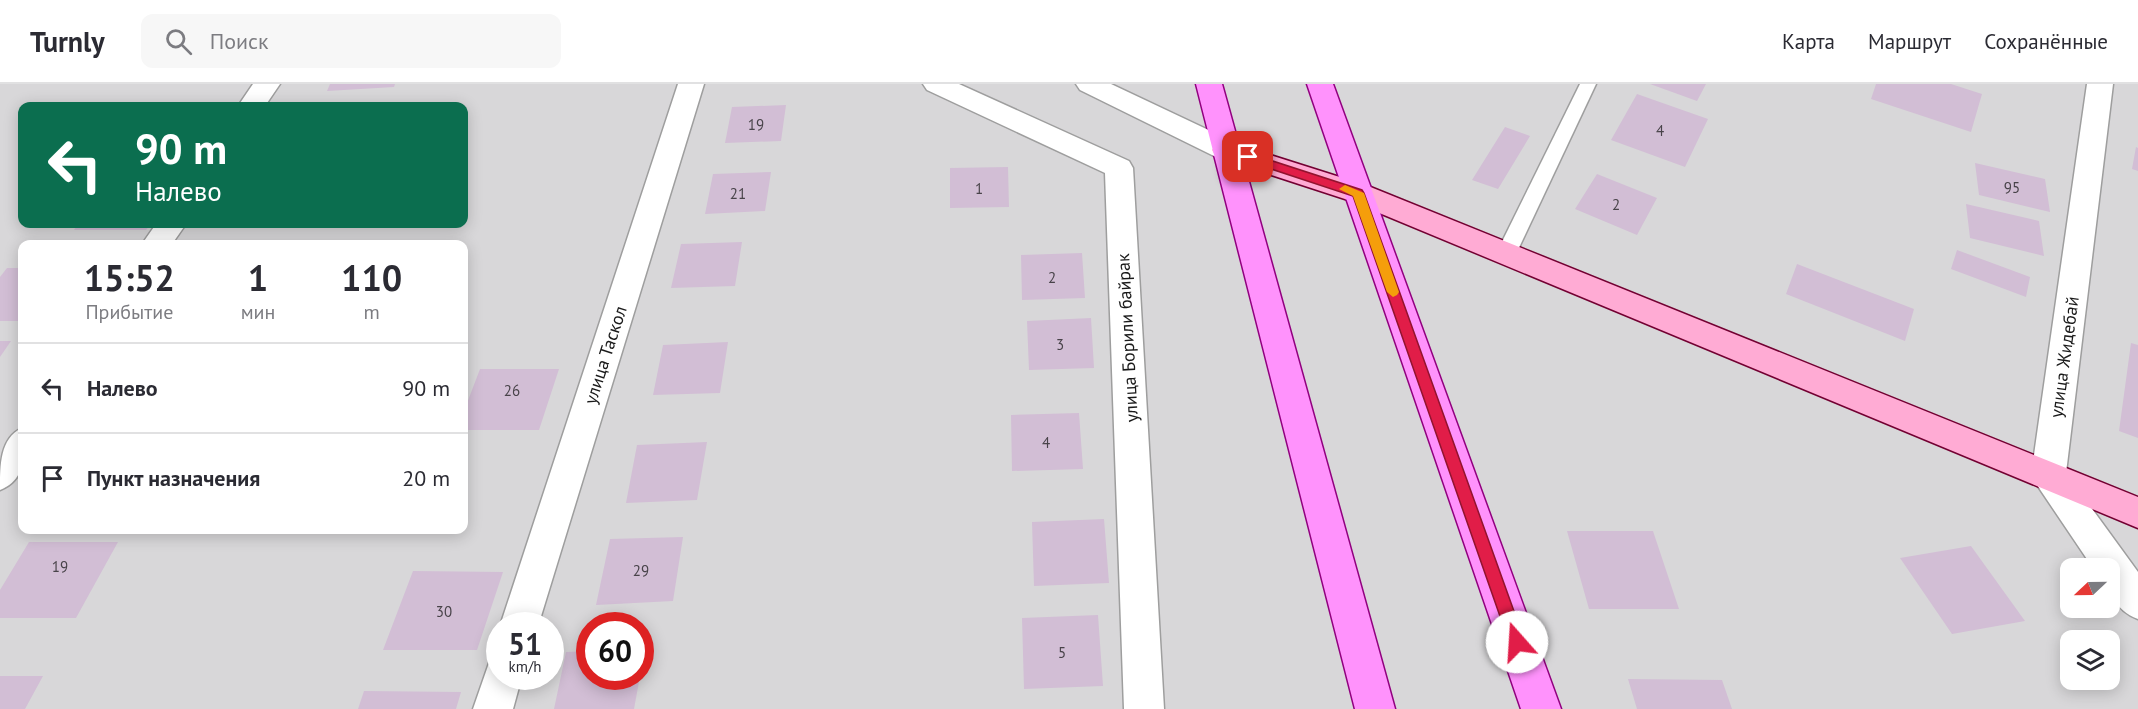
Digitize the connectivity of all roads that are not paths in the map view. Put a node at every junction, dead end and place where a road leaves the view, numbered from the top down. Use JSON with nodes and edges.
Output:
{"nodes":[{"id":1,"x":267,"y":84,"type":"edge"},
{"id":2,"x":691,"y":84,"type":"edge"},
{"id":3,"x":936,"y":84,"type":"edge"},
{"id":4,"x":1089,"y":84,"type":"edge"},
{"id":5,"x":1209,"y":84,"type":"edge"},
{"id":6,"x":1320,"y":84,"type":"edge"},
{"id":7,"x":1588,"y":84,"type":"edge"},
{"id":8,"x":2100,"y":84,"type":"edge"},
{"id":9,"x":254,"y":102,"type":"edge"},
{"id":10,"x":1226,"y":150,"type":"junction"},
{"id":11,"x":1358,"y":193,"type":"junction"},
{"id":12,"x":1506,"y":254,"type":"junction"},
{"id":13,"x":18,"y":448,"type":"edge"},
{"id":14,"x":0,"y":475,"type":"edge"},
{"id":15,"x":2048,"y":476,"type":"junction"},
{"id":16,"x":2138,"y":513,"type":"edge"},
{"id":17,"x":2138,"y":602,"type":"edge"},
{"id":18,"x":523,"y":612,"type":"edge"},
{"id":19,"x":499,"y":690,"type":"edge"},
{"id":20,"x":493,"y":709,"type":"edge"},
{"id":21,"x":1144,"y":709,"type":"edge"},
{"id":22,"x":1375,"y":709,"type":"edge"},
{"id":23,"x":1541,"y":709,"type":"edge"}],
"edges":[{"from":1,"to":9,"type":"street"},
{"from":2,"to":18,"type":"street","name":"улица Таскол"},
{"from":3,"to":21,"type":"street","name":"улица Борили байрак"},
{"from":4,"to":10,"type":"street"},
{"from":5,"to":10,"type":"main road"},
{"from":6,"to":11,"type":"main road"},
{"from":7,"to":12,"type":"lane"},
{"from":8,"to":15,"type":"street","name":"улица Жидебай"},
{"from":10,"to":11,"type":"street"},
{"from":10,"to":22,"type":"main road"},
{"from":11,"to":12,"type":"street"},
{"from":11,"to":23,"type":"main road"},
{"from":12,"to":15,"type":"street"},
{"from":13,"to":14,"type":"street"},
{"from":15,"to":16,"type":"street"},
{"from":15,"to":17,"type":"street"},
{"from":19,"to":20,"type":"street"}]}
